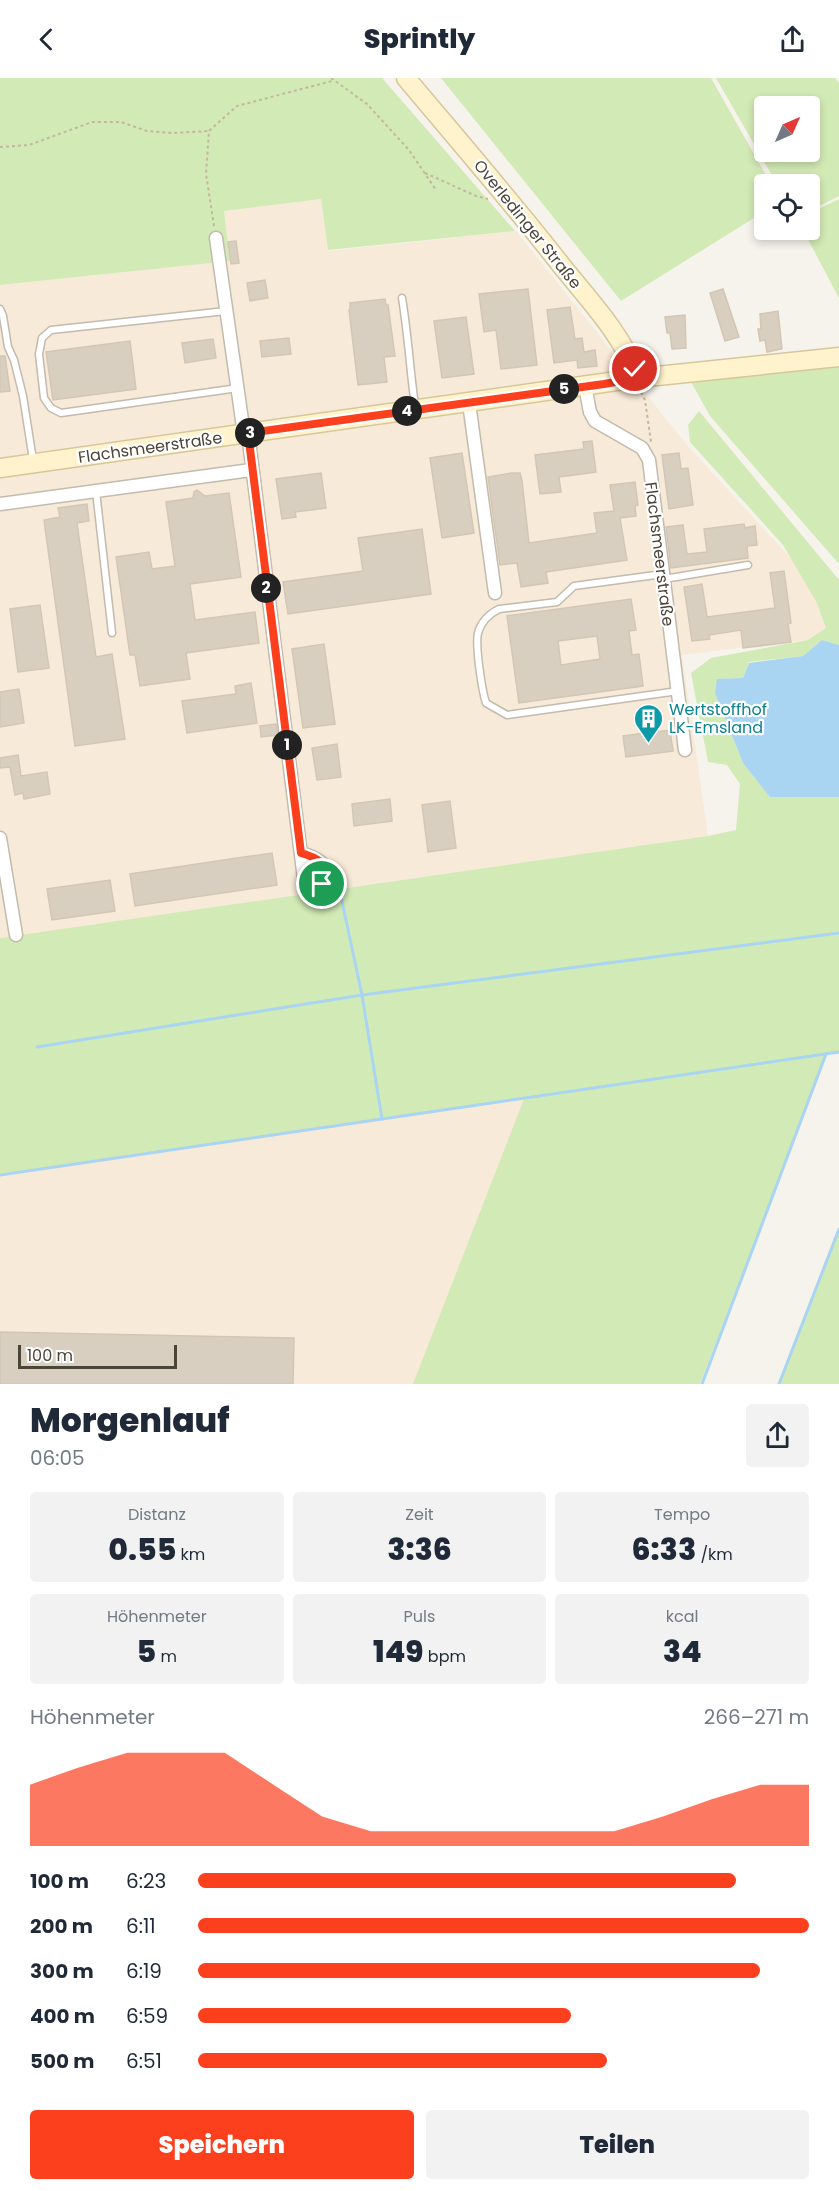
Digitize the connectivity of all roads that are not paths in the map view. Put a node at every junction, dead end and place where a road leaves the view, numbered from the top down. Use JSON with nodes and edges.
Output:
{"nodes":[{"id":1,"x":406,"y":78,"type":"edge"},
{"id":2,"x":216,"y":238,"type":"road end"},
{"id":3,"x":402,"y":298,"type":"dead end"},
{"id":4,"x":0,"y":309,"type":"edge"},
{"id":5,"x":227,"y":311,"type":"junction"},
{"id":6,"x":839,"y":357,"type":"edge"},
{"id":7,"x":633,"y":379,"type":"junction"},
{"id":8,"x":585,"y":387,"type":"junction"},
{"id":9,"x":238,"y":388,"type":"junction"},
{"id":10,"x":469,"y":403,"type":"junction"},
{"id":11,"x":416,"y":410,"type":"junction"},
{"id":12,"x":246,"y":433,"type":"junction"},
{"id":13,"x":34,"y":463,"type":"junction"},
{"id":14,"x":0,"y":468,"type":"edge"},
{"id":15,"x":251,"y":470,"type":"junction"},
{"id":16,"x":96,"y":491,"type":"junction"},
{"id":17,"x":0,"y":504,"type":"edge"},
{"id":18,"x":748,"y":565,"type":"dead end"},
{"id":19,"x":663,"y":577,"type":"junction"},
{"id":20,"x":495,"y":593,"type":"dead end"},
{"id":21,"x":112,"y":633,"type":"dead end"},
{"id":22,"x":678,"y":691,"type":"junction"},
{"id":23,"x":685,"y":750,"type":"dead end"},
{"id":24,"x":0,"y":838,"type":"edge"},
{"id":25,"x":301,"y":853,"type":"dead end"},
{"id":26,"x":2,"y":859,"type":"edge"},
{"id":27,"x":5,"y":906,"type":"edge"},
{"id":28,"x":16,"y":935,"type":"dead end"}],
"edges":[{"from":1,"to":7,"type":"street","name":"Overledinger Straße"},
{"from":2,"to":5,"type":"street"},
{"from":3,"to":11,"type":"lane"},
{"from":4,"to":13,"type":"lane"},
{"from":5,"to":9,"type":"street"},
{"from":5,"to":9,"type":"lane"},
{"from":6,"to":7,"type":"street","name":"Flachsmeerstraße"},
{"from":7,"to":8,"type":"street","name":"Flachsmeerstraße"},
{"from":8,"to":10,"type":"street","name":"Flachsmeerstraße"},
{"from":8,"to":19,"type":"street","name":"Flachsmeerstraße"},
{"from":9,"to":12,"type":"street"},
{"from":10,"to":11,"type":"street","name":"Flachsmeerstraße"},
{"from":10,"to":20,"type":"street"},
{"from":11,"to":12,"type":"street","name":"Flachsmeerstraße"},
{"from":12,"to":13,"type":"street","name":"Flachsmeerstraße"},
{"from":12,"to":15,"type":"street"},
{"from":13,"to":14,"type":"street","name":"Flachsmeerstraße"},
{"from":15,"to":16,"type":"street"},
{"from":15,"to":25,"type":"street"},
{"from":16,"to":17,"type":"street"},
{"from":16,"to":21,"type":"lane"},
{"from":18,"to":19,"type":"lane"},
{"from":19,"to":22,"type":"street","name":"Flachsmeerstraße"},
{"from":19,"to":22,"type":"lane"},
{"from":22,"to":23,"type":"street","name":"Flachsmeerstraße"},
{"from":24,"to":26,"type":"street"},
{"from":26,"to":27,"type":"street"},
{"from":27,"to":28,"type":"street"}]}
